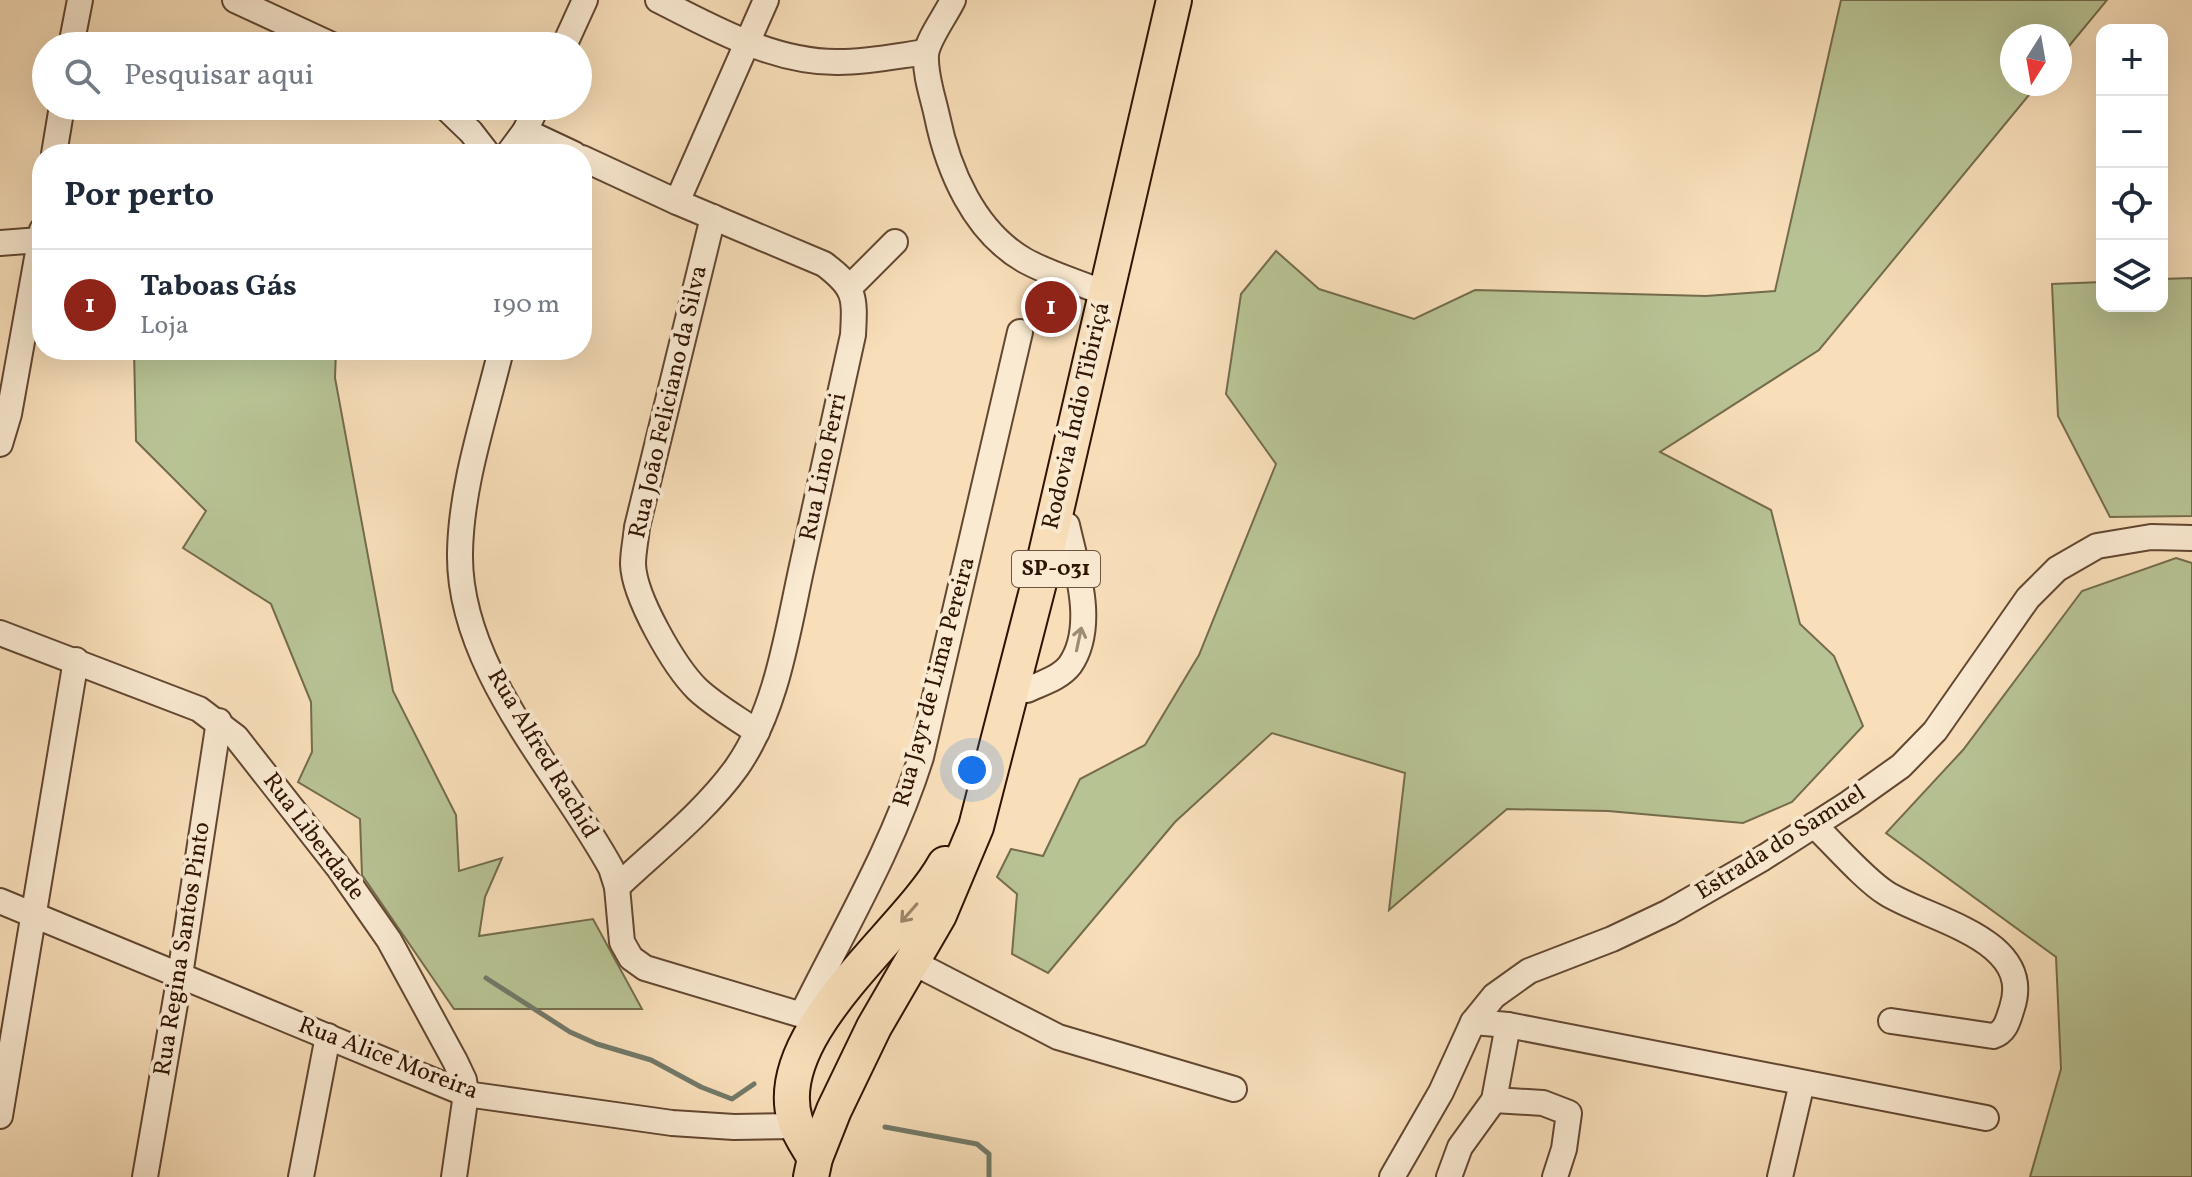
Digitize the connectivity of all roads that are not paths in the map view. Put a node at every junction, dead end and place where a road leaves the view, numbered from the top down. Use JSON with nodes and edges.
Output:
{"nodes":[{"id":1,"x":80,"y":0,"type":"edge"},
{"id":2,"x":235,"y":0,"type":"edge"},
{"id":3,"x":585,"y":0,"type":"edge"},
{"id":4,"x":658,"y":0,"type":"edge"},
{"id":5,"x":766,"y":0,"type":"edge"},
{"id":6,"x":953,"y":0,"type":"edge"},
{"id":7,"x":1174,"y":0,"type":"edge"},
{"id":8,"x":1192,"y":0,"type":"edge"},
{"id":9,"x":74,"y":32,"type":"edge"},
{"id":10,"x":304,"y":32,"type":"edge"},
{"id":11,"x":570,"y":32,"type":"edge"},
{"id":12,"x":747,"y":44,"type":"junction"},
{"id":13,"x":926,"y":52,"type":"junction"},
{"id":14,"x":60,"y":120,"type":"edge"},
{"id":15,"x":459,"y":120,"type":"edge"},
{"id":16,"x":530,"y":120,"type":"edge"},
{"id":17,"x":525,"y":131,"type":"junction"},
{"id":18,"x":56,"y":144,"type":"edge"},
{"id":19,"x":480,"y":144,"type":"edge"},
{"id":20,"x":515,"y":144,"type":"edge"},
{"id":21,"x":553,"y":144,"type":"edge"},
{"id":22,"x":592,"y":163,"type":"edge"},
{"id":23,"x":677,"y":202,"type":"junction"},
{"id":24,"x":713,"y":217,"type":"junction"},
{"id":25,"x":32,"y":237,"type":"edge"},
{"id":26,"x":895,"y":242,"type":"dead end"},
{"id":27,"x":0,"y":243,"type":"edge"},
{"id":28,"x":32,"y":285,"type":"edge"},
{"id":29,"x":849,"y":288,"type":"junction"},
{"id":30,"x":1104,"y":293,"type":"junction"},
{"id":31,"x":1020,"y":332,"type":"dead end"},
{"id":32,"x":499,"y":360,"type":"edge"},
{"id":33,"x":0,"y":444,"type":"edge"},
{"id":34,"x":2192,"y":538,"type":"edge"},
{"id":35,"x":0,"y":633,"type":"edge"},
{"id":36,"x":76,"y":660,"type":"junction"},
{"id":37,"x":219,"y":721,"type":"junction"},
{"id":38,"x":757,"y":732,"type":"junction"},
{"id":39,"x":983,"y":802,"type":"junction"},
{"id":40,"x":1814,"y":825,"type":"junction"},
{"id":41,"x":617,"y":887,"type":"junction"},
{"id":42,"x":0,"y":901,"type":"edge"},
{"id":43,"x":33,"y":914,"type":"junction"},
{"id":44,"x":924,"y":968,"type":"junction"},
{"id":45,"x":180,"y":975,"type":"junction"},
{"id":46,"x":812,"y":1017,"type":"junction"},
{"id":47,"x":1891,"y":1021,"type":"dead end"},
{"id":48,"x":1473,"y":1022,"type":"junction"},
{"id":49,"x":1508,"y":1025,"type":"junction"},
{"id":50,"x":328,"y":1036,"type":"junction"},
{"id":51,"x":1802,"y":1083,"type":"junction"},
{"id":52,"x":1234,"y":1089,"type":"dead end"},
{"id":53,"x":466,"y":1094,"type":"junction"},
{"id":54,"x":1494,"y":1100,"type":"junction"},
{"id":55,"x":0,"y":1116,"type":"edge"},
{"id":56,"x":1986,"y":1118,"type":"dead end"},
{"id":57,"x":797,"y":1126,"type":"junction"},
{"id":58,"x":819,"y":1171,"type":"edge"},
{"id":59,"x":145,"y":1177,"type":"edge"},
{"id":60,"x":301,"y":1177,"type":"edge"},
{"id":61,"x":454,"y":1177,"type":"edge"},
{"id":62,"x":1392,"y":1177,"type":"edge"},
{"id":63,"x":1449,"y":1177,"type":"edge"},
{"id":64,"x":1555,"y":1177,"type":"edge"},
{"id":65,"x":1780,"y":1177,"type":"edge"}],
"edges":[{"from":1,"to":9,"type":"street"},
{"from":2,"to":10,"type":"street"},
{"from":3,"to":11,"type":"street"},
{"from":4,"to":12,"type":"street"},
{"from":5,"to":12,"type":"street"},
{"from":6,"to":13,"type":"street"},
{"from":7,"to":30,"type":"highway","name":"Rodovia Índio Tibiriçá","number":"SP-031"},
{"from":44,"to":8,"type":"highway","name":"Rodovia Índio Tibiriçá","number":"SP-031","one_way":true},
{"from":12,"to":13,"type":"street"},
{"from":12,"to":23,"type":"street"},
{"from":13,"to":30,"type":"street"},
{"from":14,"to":18,"type":"street"},
{"from":15,"to":19,"type":"street"},
{"from":16,"to":17,"type":"street"},
{"from":17,"to":20,"type":"street"},
{"from":17,"to":21,"type":"street"},
{"from":22,"to":23,"type":"street"},
{"from":23,"to":24,"type":"street"},
{"from":24,"to":29,"type":"street"},
{"from":24,"to":38,"type":"street","name":"Rua João Feliciano da Silva"},
{"from":25,"to":27,"type":"street"},
{"from":26,"to":29,"type":"street"},
{"from":28,"to":33,"type":"street"},
{"from":29,"to":38,"type":"street","name":"Rua Lino Ferri"},
{"from":30,"to":39,"type":"highway","name":"Rodovia Índio Tibiriçá","number":"SP-031"},
{"from":31,"to":46,"type":"street","name":"Rua Jayr de Lima Pereira"},
{"from":32,"to":41,"type":"street","name":"Rua Alfred Rachid"},
{"from":34,"to":40,"type":"street","name":"Estrada do Samuel"},
{"from":35,"to":36,"type":"street","name":"Rua Liberdade"},
{"from":36,"to":37,"type":"street","name":"Rua Liberdade"},
{"from":36,"to":43,"type":"street"},
{"from":37,"to":45,"type":"street","name":"Rua Regina Santos Pinto"},
{"from":37,"to":53,"type":"street","name":"Rua Liberdade"},
{"from":38,"to":41,"type":"street","name":"Rua Lino Ferri"},
{"from":39,"to":46,"type":"highway","one_way":true},
{"from":39,"to":58,"type":"highway","name":"Rodovia Índio Tibiriçá","number":"SP-031"},
{"from":40,"to":47,"type":"street"},
{"from":40,"to":48,"type":"street","name":"Estrada do Samuel"},
{"from":41,"to":46,"type":"street","name":"Rua Alfred Rachid"},
{"from":42,"to":43,"type":"street","name":"Rua Alice Moreira"},
{"from":43,"to":45,"type":"street","name":"Rua Alice Moreira"},
{"from":43,"to":55,"type":"street"},
{"from":44,"to":52,"type":"street"},
{"from":44,"to":58,"type":"highway","name":"Rodovia Índio Tibiriçá","number":"SP-031"},
{"from":45,"to":50,"type":"street","name":"Rua Alice Moreira"},
{"from":45,"to":59,"type":"street","name":"Rua Regina Santos Pinto"},
{"from":46,"to":57,"type":"highway"},
{"from":48,"to":49,"type":"street"},
{"from":48,"to":62,"type":"street","name":"Estrada do Samuel"},
{"from":49,"to":51,"type":"street"},
{"from":49,"to":54,"type":"street"},
{"from":50,"to":53,"type":"street","name":"Rua Alice Moreira"},
{"from":50,"to":60,"type":"street"},
{"from":51,"to":56,"type":"street"},
{"from":51,"to":65,"type":"street"},
{"from":53,"to":57,"type":"street","name":"Rua Alice Moreira"},
{"from":53,"to":61,"type":"street","name":"Rua Liberdade"},
{"from":54,"to":63,"type":"street"},
{"from":54,"to":64,"type":"street"},
{"from":57,"to":58,"type":"highway"}]}
